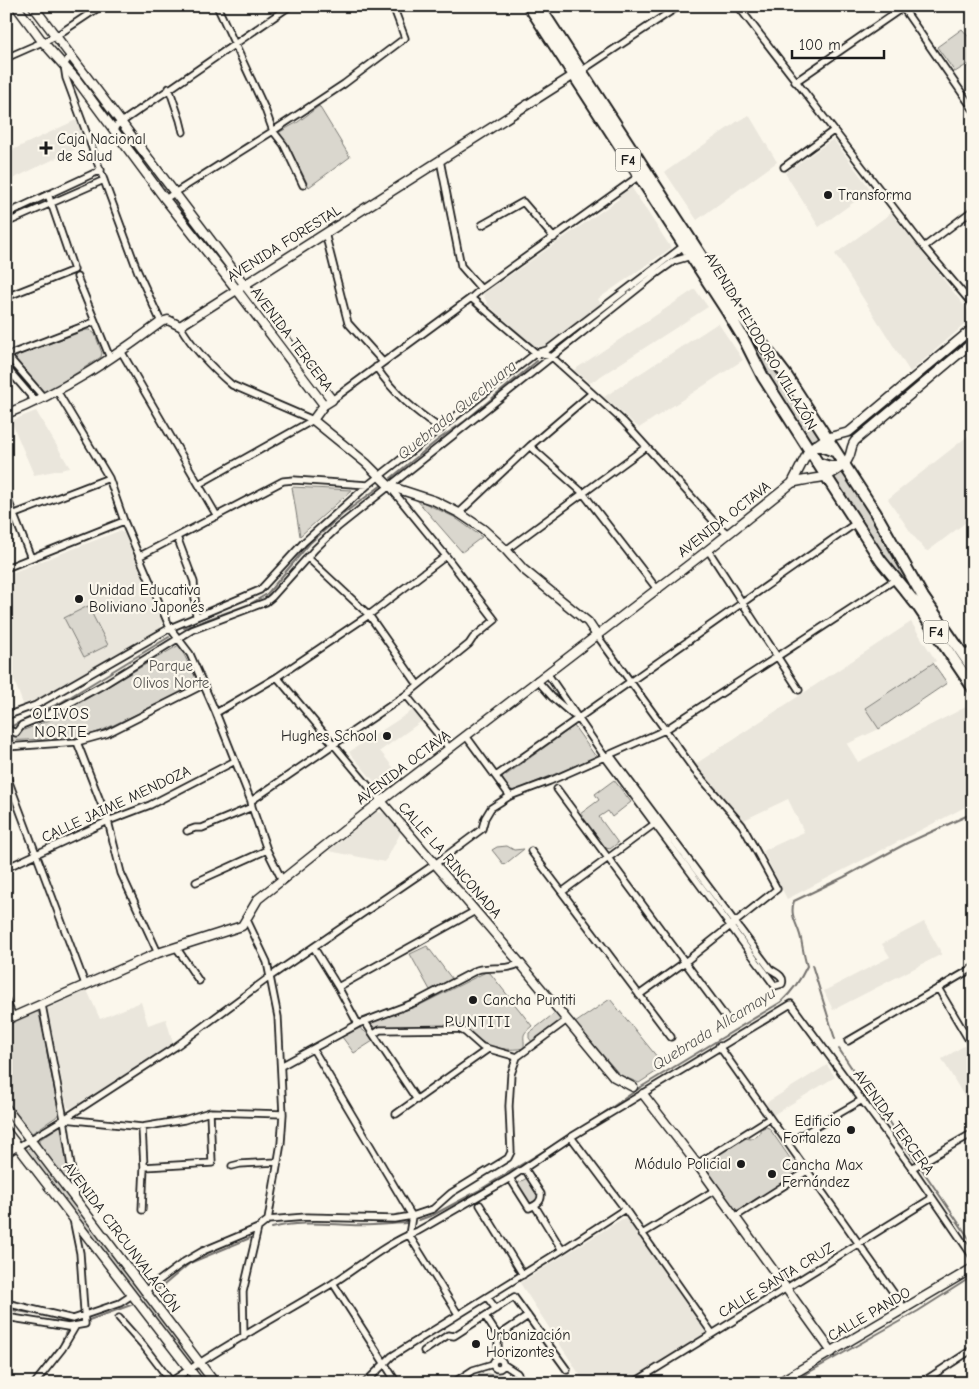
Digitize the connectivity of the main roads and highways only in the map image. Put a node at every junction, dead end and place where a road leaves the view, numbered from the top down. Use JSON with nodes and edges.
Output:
{"nodes":[{"id":1,"x":529,"y":6,"type":"edge"},
{"id":2,"x":539,"y":6,"type":"edge"},
{"id":3,"x":577,"y":73,"type":"junction"},
{"id":4,"x":809,"y":451,"type":"junction"},
{"id":5,"x":834,"y":451,"type":"junction"},
{"id":6,"x":817,"y":463,"type":"junction"},
{"id":7,"x":841,"y":466,"type":"junction"},
{"id":8,"x":968,"y":652,"type":"edge"},
{"id":9,"x":973,"y":669,"type":"edge"},
{"id":10,"x":973,"y":688,"type":"edge"}],
"edges":[{"from":1,"to":3,"type":"highway","name":"AVENIDA ELIODORO VILLAZÓN","number":"F4"},
{"from":2,"to":3,"type":"highway","name":"AVENIDA ELIODORO VILLAZÓN","number":"F4"},
{"from":3,"to":4,"type":"highway","name":"AVENIDA ELIODORO VILLAZÓN","number":"F4"},
{"from":3,"to":5,"type":"highway","name":"AVENIDA ELIODORO VILLAZÓN","number":"F4"},
{"from":4,"to":5,"type":"highway"},
{"from":4,"to":6,"type":"highway","name":"AVENIDA ELIODORO VILLAZÓN","number":"F4"},
{"from":5,"to":7,"type":"highway","name":"AVENIDA ELIODORO VILLAZÓN","number":"F4"},
{"from":6,"to":7,"type":"highway"},
{"from":6,"to":10,"type":"highway","name":"AVENIDA ELIODORO VILLAZÓN","number":"F4"},
{"from":7,"to":8,"type":"highway","name":"AVENIDA ELIODORO VILLAZÓN","number":"F4"},
{"from":8,"to":9,"type":"highway","name":"AVENIDA ELIODORO VILLAZÓN","number":"F4"}]}
